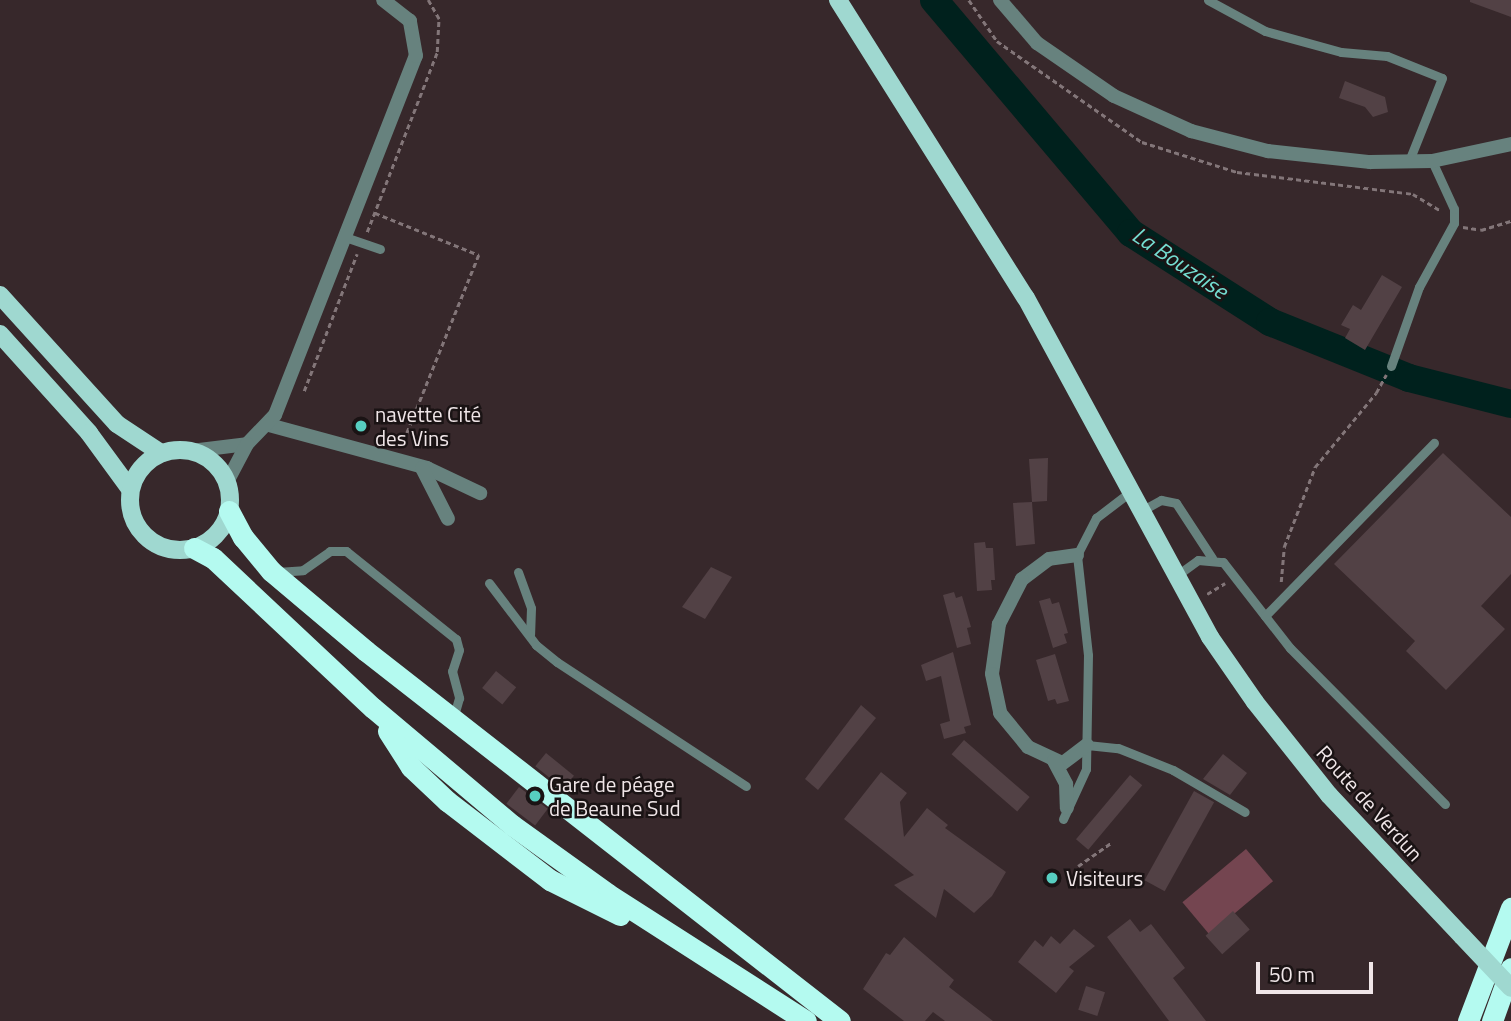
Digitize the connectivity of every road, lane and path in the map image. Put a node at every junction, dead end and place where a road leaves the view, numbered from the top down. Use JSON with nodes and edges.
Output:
{"nodes":[{"id":1,"x":383,"y":0,"type":"edge"},
{"id":2,"x":428,"y":0,"type":"edge"},
{"id":3,"x":838,"y":0,"type":"edge"},
{"id":4,"x":1000,"y":0,"type":"edge"},
{"id":5,"x":1208,"y":0,"type":"edge"},
{"id":6,"x":1511,"y":144,"type":"edge"},
{"id":7,"x":1409,"y":161,"type":"junction"},
{"id":8,"x":1432,"y":161,"type":"junction"},
{"id":9,"x":375,"y":213,"type":"junction"},
{"id":10,"x":1511,"y":221,"type":"edge"},
{"id":11,"x":1454,"y":223,"type":"junction"},
{"id":12,"x":345,"y":237,"type":"junction"},
{"id":13,"x":362,"y":242,"type":"junction"},
{"id":14,"x":380,"y":248,"type":"dead end"},
{"id":15,"x":0,"y":295,"type":"edge"},
{"id":16,"x":0,"y":334,"type":"edge"},
{"id":17,"x":1391,"y":366,"type":"joint"},
{"id":18,"x":304,"y":391,"type":"dead end"},
{"id":19,"x":269,"y":425,"type":"junction"},
{"id":20,"x":407,"y":433,"type":"dead end"},
{"id":21,"x":1434,"y":443,"type":"dead end"},
{"id":22,"x":247,"y":444,"type":"junction"},
{"id":23,"x":191,"y":451,"type":"junction"},
{"id":24,"x":161,"y":453,"type":"junction"},
{"id":25,"x":422,"y":468,"type":"junction"},
{"id":26,"x":227,"y":482,"type":"junction"},
{"id":27,"x":130,"y":489,"type":"junction"},
{"id":28,"x":1130,"y":492,"type":"junction"},
{"id":29,"x":480,"y":493,"type":"dead end"},
{"id":30,"x":229,"y":511,"type":"junction"},
{"id":31,"x":1141,"y":511,"type":"junction"},
{"id":32,"x":448,"y":519,"type":"dead end"},
{"id":33,"x":194,"y":548,"type":"junction"},
{"id":34,"x":1077,"y":555,"type":"junction"},
{"id":35,"x":1212,"y":558,"type":"junction"},
{"id":36,"x":271,"y":571,"type":"junction"},
{"id":37,"x":519,"y":572,"type":"dead end"},
{"id":38,"x":1175,"y":578,"type":"junction"},
{"id":39,"x":489,"y":583,"type":"dead end"},
{"id":40,"x":1282,"y":599,"type":"junction"},
{"id":41,"x":1265,"y":616,"type":"junction"},
{"id":42,"x":530,"y":634,"type":"junction"},
{"id":43,"x":454,"y":716,"type":"junction"},
{"id":44,"x":1087,"y":745,"type":"junction"},
{"id":45,"x":1054,"y":761,"type":"junction"},
{"id":46,"x":746,"y":786,"type":"dead end"},
{"id":47,"x":1445,"y":804,"type":"dead end"},
{"id":48,"x":1245,"y":812,"type":"dead end"},
{"id":49,"x":1065,"y":813,"type":"joint"},
{"id":50,"x":1111,"y":843,"type":"dead end"},
{"id":51,"x":1077,"y":866,"type":"dead end"},
{"id":52,"x":1511,"y":908,"type":"edge"},
{"id":53,"x":1511,"y":968,"type":"edge"},
{"id":54,"x":1511,"y":988,"type":"edge"},
{"id":55,"x":806,"y":1021,"type":"edge"},
{"id":56,"x":840,"y":1021,"type":"edge"},
{"id":57,"x":1468,"y":1021,"type":"edge"},
{"id":58,"x":1492,"y":1021,"type":"edge"}],
"edges":[{"from":1,"to":12,"type":"street"},
{"from":2,"to":9,"type":"path"},
{"from":3,"to":28,"type":"main road","name":"Route de Verdun"},
{"from":4,"to":7,"type":"street"},
{"from":5,"to":7,"type":"lane"},
{"from":6,"to":8,"type":"street"},
{"from":7,"to":8,"type":"street"},
{"from":8,"to":11,"type":"lane"},
{"from":9,"to":13,"type":"path"},
{"from":9,"to":20,"type":"path"},
{"from":10,"to":11,"type":"path"},
{"from":11,"to":17,"type":"lane"},
{"from":12,"to":13,"type":"lane"},
{"from":12,"to":19,"type":"street"},
{"from":13,"to":14,"type":"lane"},
{"from":13,"to":18,"type":"path"},
{"from":15,"to":24,"type":"main road"},
{"from":16,"to":27,"type":"main road"},
{"from":17,"to":40,"type":"path"},
{"from":19,"to":22,"type":"street"},
{"from":19,"to":25,"type":"street"},
{"from":21,"to":40,"type":"lane"},
{"from":22,"to":23,"type":"street"},
{"from":22,"to":26,"type":"street"},
{"from":23,"to":24,"type":"main road"},
{"from":23,"to":26,"type":"main road"},
{"from":24,"to":27,"type":"main road"},
{"from":25,"to":29,"type":"street"},
{"from":25,"to":32,"type":"street"},
{"from":26,"to":30,"type":"main road"},
{"from":27,"to":33,"type":"main road"},
{"from":28,"to":31,"type":"main road","name":"Route de Verdun"},
{"from":28,"to":34,"type":"lane"},
{"from":30,"to":33,"type":"main road"},
{"from":30,"to":36,"type":"highway"},
{"from":31,"to":35,"type":"lane"},
{"from":31,"to":38,"type":"main road","name":"Route de Verdun"},
{"from":33,"to":55,"type":"highway"},
{"from":34,"to":44,"type":"lane"},
{"from":34,"to":45,"type":"street"},
{"from":35,"to":38,"type":"lane"},
{"from":35,"to":41,"type":"lane"},
{"from":36,"to":43,"type":"highway"},
{"from":36,"to":43,"type":"lane"},
{"from":37,"to":42,"type":"lane"},
{"from":38,"to":54,"type":"main road","name":"Route de Verdun","bridge":true},
{"from":39,"to":42,"type":"lane"},
{"from":40,"to":41,"type":"lane"},
{"from":41,"to":47,"type":"lane"},
{"from":42,"to":46,"type":"lane"},
{"from":43,"to":56,"type":"highway"},
{"from":44,"to":45,"type":"street"},
{"from":44,"to":48,"type":"lane"},
{"from":44,"to":49,"type":"lane"},
{"from":45,"to":49,"type":"street"},
{"from":50,"to":51,"type":"path"},
{"from":52,"to":57,"type":"highway"},
{"from":53,"to":58,"type":"highway"}]}
